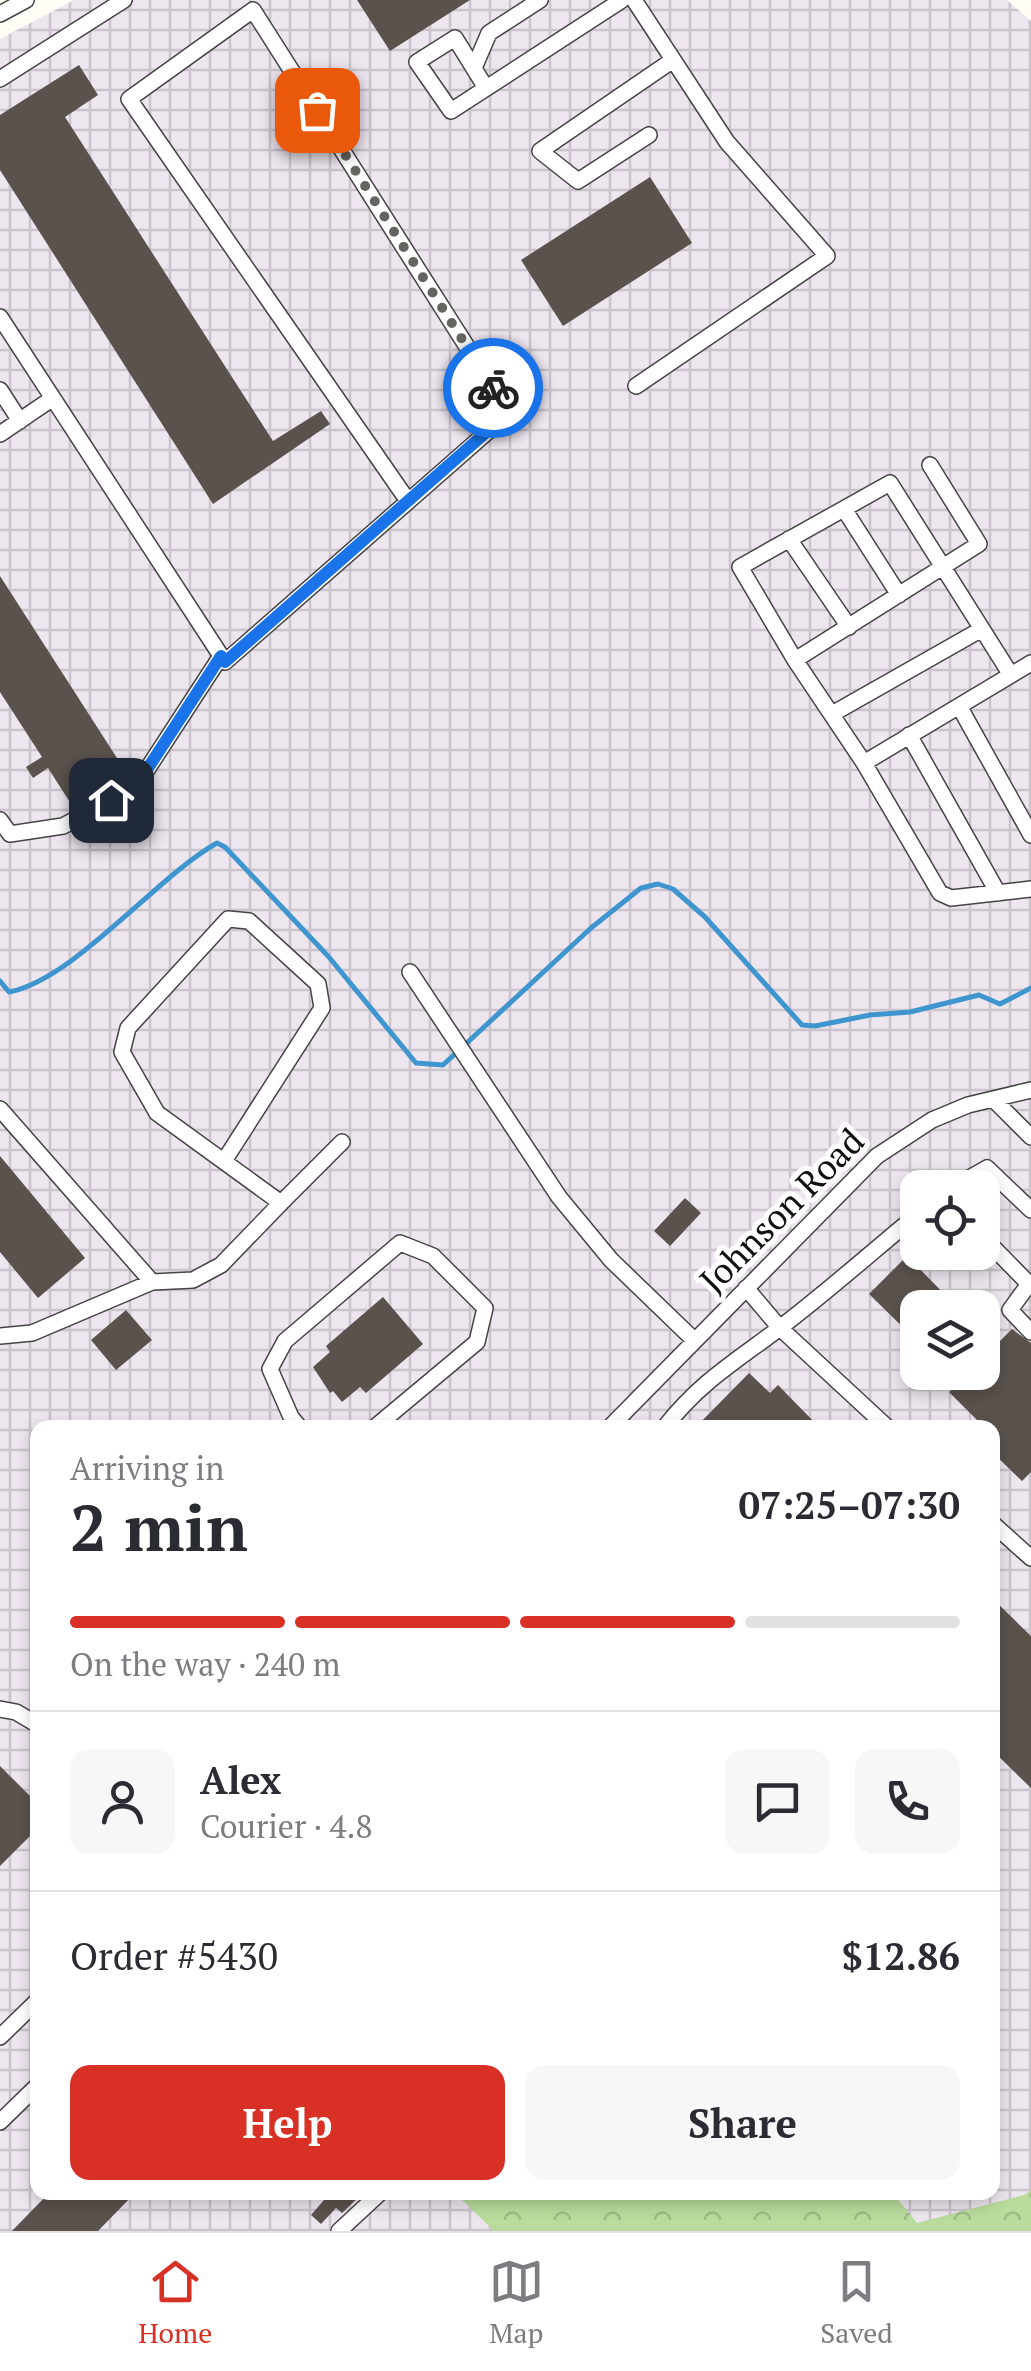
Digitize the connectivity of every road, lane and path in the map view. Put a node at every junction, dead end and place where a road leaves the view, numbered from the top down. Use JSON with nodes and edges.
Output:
{"nodes":[{"id":1,"x":26,"y":0,"type":"edge"},
{"id":2,"x":124,"y":0,"type":"edge"},
{"id":3,"x":540,"y":0,"type":"edge"},
{"id":4,"x":622,"y":0,"type":"edge"},
{"id":5,"x":634,"y":0,"type":"edge"},
{"id":6,"x":0,"y":14,"type":"edge"},
{"id":7,"x":673,"y":60,"type":"junction"},
{"id":8,"x":474,"y":68,"type":"junction"},
{"id":9,"x":0,"y":78,"type":"edge"},
{"id":10,"x":486,"y":88,"type":"junction"},
{"id":11,"x":649,"y":135,"type":"dead end"},
{"id":12,"x":0,"y":317,"type":"edge"},
{"id":13,"x":636,"y":386,"type":"dead end"},
{"id":14,"x":0,"y":390,"type":"edge"},
{"id":15,"x":53,"y":398,"type":"junction"},
{"id":16,"x":20,"y":421,"type":"junction"},
{"id":17,"x":0,"y":434,"type":"edge"},
{"id":18,"x":930,"y":465,"type":"dead end"},
{"id":19,"x":408,"y":501,"type":"junction"},
{"id":20,"x":844,"y":509,"type":"junction"},
{"id":21,"x":790,"y":540,"type":"junction"},
{"id":22,"x":943,"y":567,"type":"junction"},
{"id":23,"x":899,"y":595,"type":"junction"},
{"id":24,"x":849,"y":627,"type":"junction"},
{"id":25,"x":982,"y":629,"type":"junction"},
{"id":26,"x":221,"y":656,"type":"junction"},
{"id":27,"x":795,"y":660,"type":"junction"},
{"id":28,"x":1031,"y":663,"type":"edge"},
{"id":29,"x":1011,"y":674,"type":"junction"},
{"id":30,"x":959,"y":706,"type":"junction"},
{"id":31,"x":832,"y":714,"type":"junction"},
{"id":32,"x":910,"y":735,"type":"junction"},
{"id":33,"x":864,"y":763,"type":"junction"},
{"id":34,"x":0,"y":820,"type":"edge"},
{"id":35,"x":1031,"y":835,"type":"edge"},
{"id":36,"x":1031,"y":889,"type":"edge"},
{"id":37,"x":998,"y":893,"type":"junction"},
{"id":38,"x":410,"y":972,"type":"dead end"},
{"id":39,"x":1031,"y":1090,"type":"edge"},
{"id":40,"x":994,"y":1100,"type":"junction"},
{"id":41,"x":0,"y":1109,"type":"edge"},
{"id":42,"x":1031,"y":1137,"type":"edge"},
{"id":43,"x":342,"y":1142,"type":"dead end"},
{"id":44,"x":224,"y":1161,"type":"junction"},
{"id":45,"x":1000,"y":1180,"type":"edge"},
{"id":46,"x":281,"y":1203,"type":"junction"},
{"id":47,"x":1031,"y":1210,"type":"edge"},
{"id":48,"x":900,"y":1229,"type":"edge"},
{"id":49,"x":1000,"y":1254,"type":"edge"},
{"id":50,"x":152,"y":1282,"type":"junction"},
{"id":51,"x":1030,"y":1285,"type":"edge"},
{"id":52,"x":746,"y":1288,"type":"junction"},
{"id":53,"x":780,"y":1328,"type":"junction"},
{"id":54,"x":1031,"y":1332,"type":"edge"},
{"id":55,"x":0,"y":1336,"type":"edge"},
{"id":56,"x":694,"y":1340,"type":"junction"},
{"id":57,"x":293,"y":1420,"type":"edge"},
{"id":58,"x":384,"y":1420,"type":"edge"},
{"id":59,"x":617,"y":1420,"type":"edge"},
{"id":60,"x":670,"y":1420,"type":"edge"},
{"id":61,"x":879,"y":1420,"type":"edge"},
{"id":62,"x":1000,"y":1530,"type":"edge"},
{"id":63,"x":1031,"y":1558,"type":"edge"},
{"id":64,"x":0,"y":1709,"type":"edge"},
{"id":65,"x":30,"y":1720,"type":"edge"},
{"id":66,"x":30,"y":2008,"type":"edge"},
{"id":67,"x":0,"y":2037,"type":"edge"},
{"id":68,"x":30,"y":2093,"type":"edge"},
{"id":69,"x":0,"y":2122,"type":"edge"},
{"id":70,"x":372,"y":2200,"type":"edge"},
{"id":71,"x":339,"y":2231,"type":"edge"}],
"edges":[{"from":1,"to":6,"type":"street"},
{"from":2,"to":9,"type":"street"},
{"from":3,"to":8,"type":"street"},
{"from":4,"to":10,"type":"street"},
{"from":5,"to":7,"type":"street"},
{"from":7,"to":11,"type":"street"},
{"from":7,"to":13,"type":"street"},
{"from":8,"to":10,"type":"street"},
{"from":8,"to":10,"type":"street"},
{"from":12,"to":15,"type":"street"},
{"from":14,"to":16,"type":"street"},
{"from":15,"to":16,"type":"street"},
{"from":15,"to":26,"type":"street"},
{"from":16,"to":17,"type":"street"},
{"from":18,"to":22,"type":"street"},
{"from":19,"to":19,"type":"street"},
{"from":19,"to":26,"type":"street"},
{"from":20,"to":21,"type":"street"},
{"from":20,"to":22,"type":"street"},
{"from":20,"to":23,"type":"street"},
{"from":21,"to":24,"type":"street"},
{"from":21,"to":27,"type":"street"},
{"from":22,"to":23,"type":"street"},
{"from":22,"to":25,"type":"street"},
{"from":23,"to":24,"type":"street"},
{"from":24,"to":27,"type":"street"},
{"from":25,"to":29,"type":"street"},
{"from":25,"to":31,"type":"street"},
{"from":26,"to":34,"type":"street"},
{"from":27,"to":31,"type":"street"},
{"from":28,"to":29,"type":"street"},
{"from":29,"to":30,"type":"street"},
{"from":30,"to":32,"type":"street"},
{"from":30,"to":35,"type":"street"},
{"from":31,"to":33,"type":"street"},
{"from":32,"to":33,"type":"street"},
{"from":32,"to":37,"type":"street"},
{"from":33,"to":37,"type":"street"},
{"from":36,"to":37,"type":"street"},
{"from":38,"to":56,"type":"street"},
{"from":39,"to":40,"type":"street","name":"Johnson Road"},
{"from":40,"to":42,"type":"street"},
{"from":40,"to":52,"type":"street","name":"Johnson Road"},
{"from":41,"to":50,"type":"street"},
{"from":43,"to":46,"type":"street"},
{"from":44,"to":44,"type":"street"},
{"from":44,"to":46,"type":"street"},
{"from":45,"to":47,"type":"street"},
{"from":46,"to":50,"type":"street"},
{"from":48,"to":53,"type":"street"},
{"from":49,"to":51,"type":"street"},
{"from":50,"to":55,"type":"street"},
{"from":51,"to":54,"type":"street"},
{"from":52,"to":53,"type":"street"},
{"from":52,"to":56,"type":"street","name":"Johnson Road"},
{"from":53,"to":60,"type":"street"},
{"from":53,"to":61,"type":"street"},
{"from":56,"to":59,"type":"street","name":"Johnson Road"},
{"from":57,"to":58,"type":"street"},
{"from":62,"to":63,"type":"street"},
{"from":64,"to":65,"type":"street"},
{"from":66,"to":67,"type":"street"},
{"from":68,"to":69,"type":"street"},
{"from":70,"to":71,"type":"street"}]}
